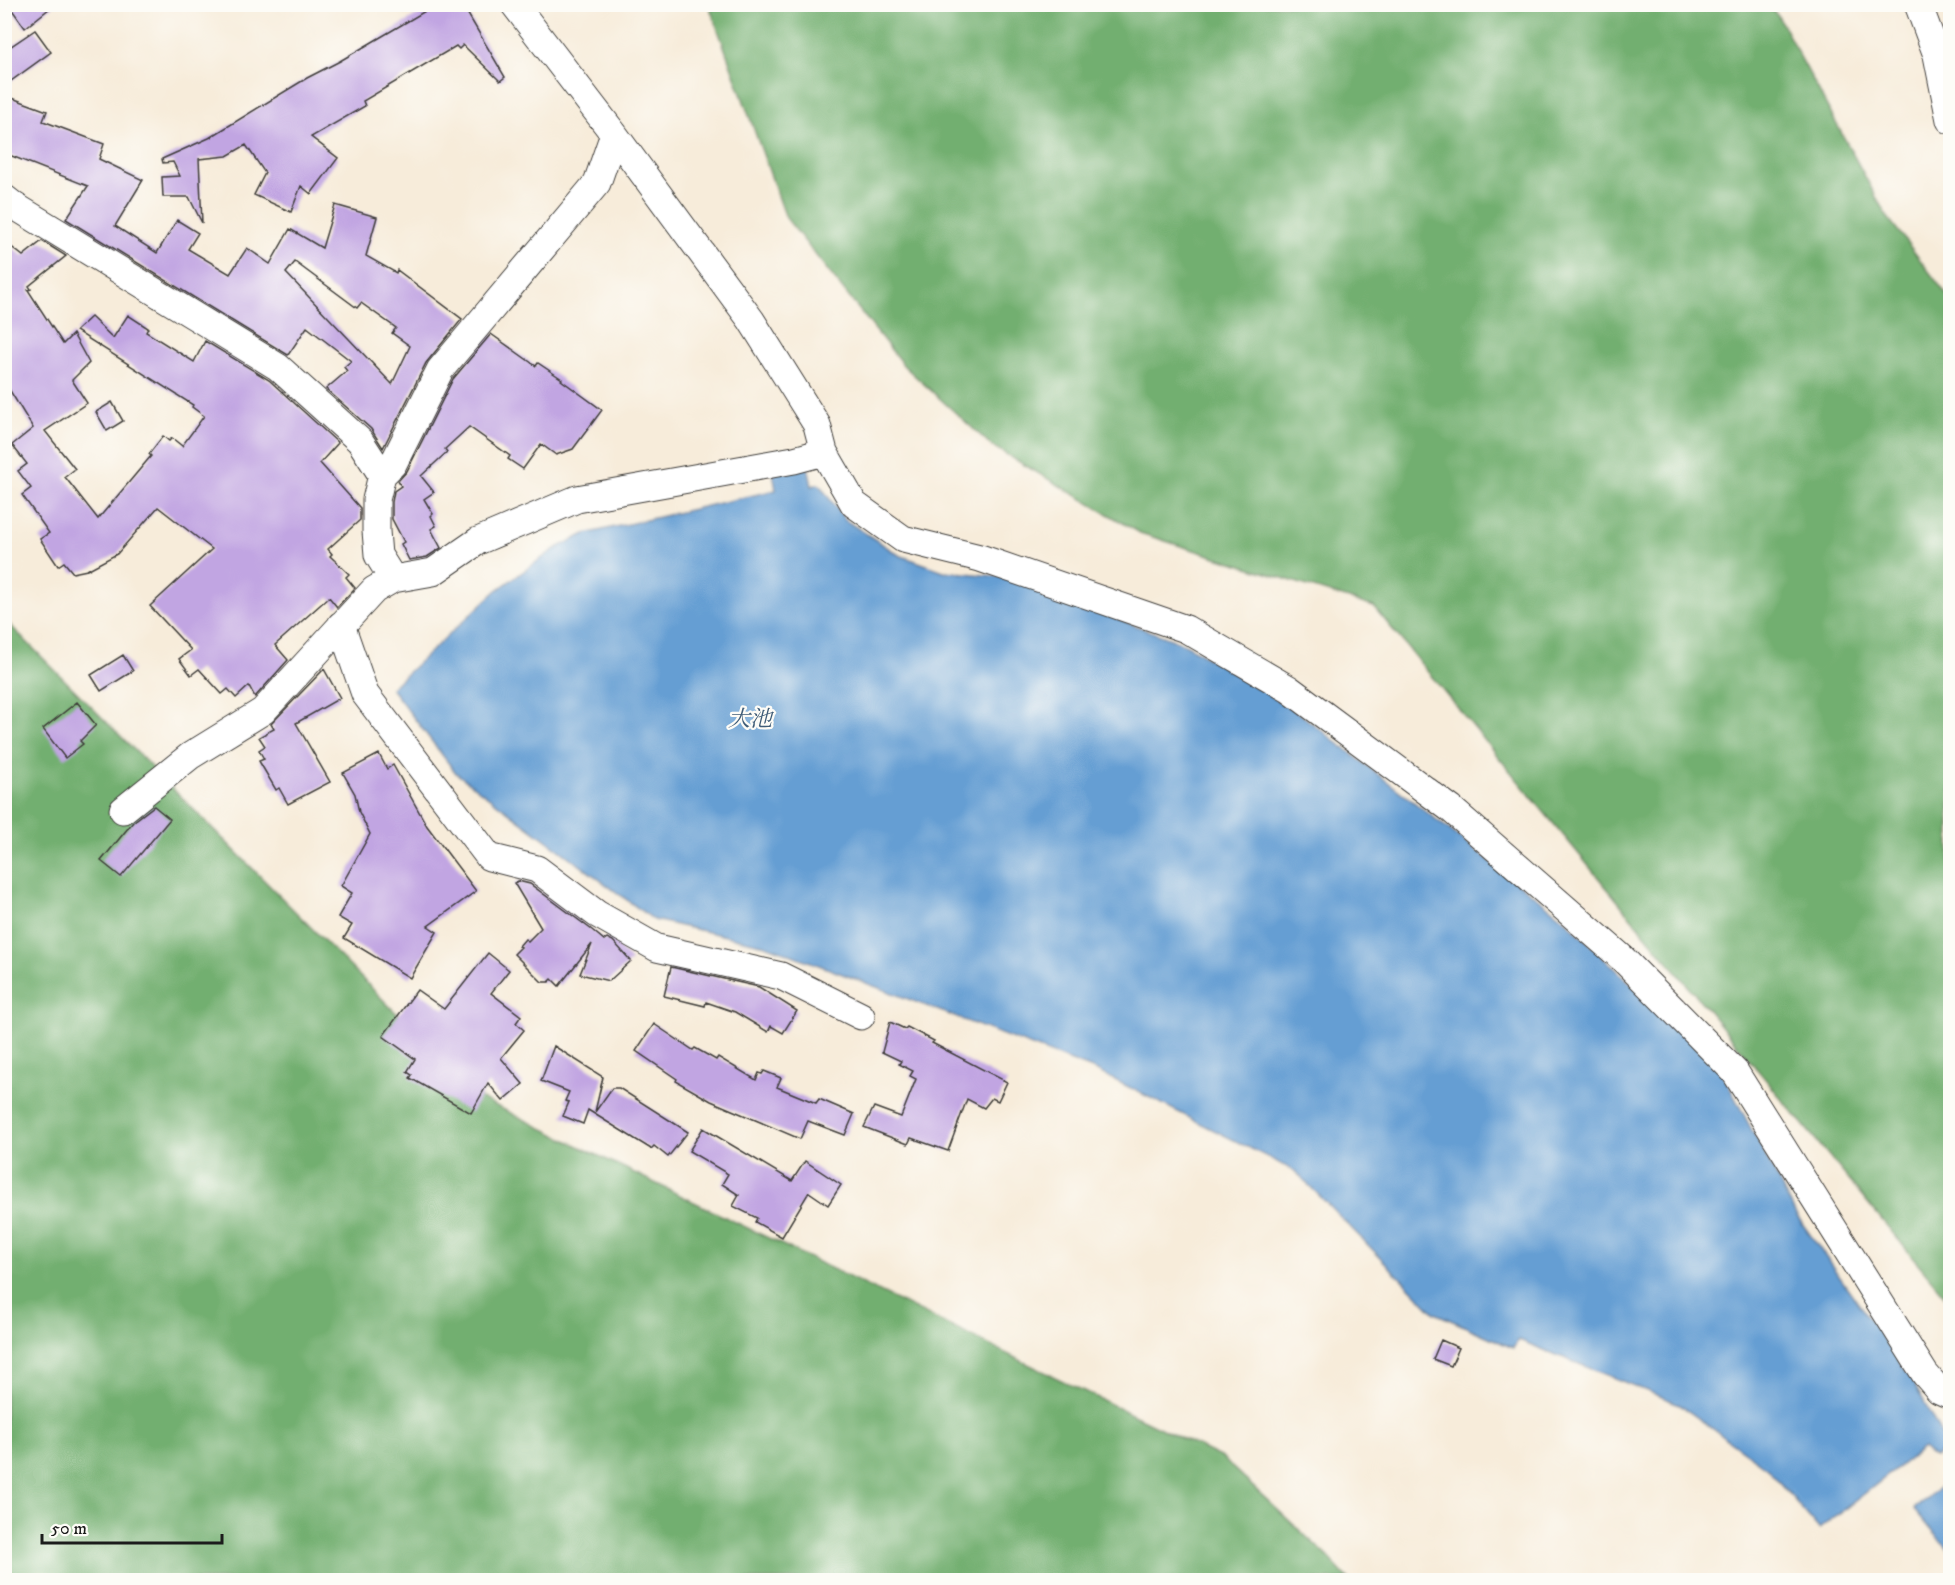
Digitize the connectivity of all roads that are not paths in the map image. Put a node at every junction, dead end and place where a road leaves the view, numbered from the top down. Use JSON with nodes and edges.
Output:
{"nodes":[{"id":1,"x":514,"y":4,"type":"edge"},
{"id":2,"x":1918,"y":4,"type":"edge"},
{"id":3,"x":1950,"y":120,"type":"edge"},
{"id":4,"x":614,"y":134,"type":"junction"},
{"id":5,"x":4,"y":198,"type":"edge"},
{"id":6,"x":824,"y":452,"type":"junction"},
{"id":7,"x":382,"y":475,"type":"junction"},
{"id":8,"x":393,"y":579,"type":"junction"},
{"id":9,"x":341,"y":625,"type":"junction"},
{"id":10,"x":123,"y":810,"type":"dead end"},
{"id":11,"x":861,"y":1016,"type":"dead end"},
{"id":12,"x":1950,"y":1395,"type":"edge"}],
"edges":[{"from":1,"to":4,"type":"street"},
{"from":2,"to":3,"type":"street"},
{"from":4,"to":6,"type":"street"},
{"from":4,"to":7,"type":"street"},
{"from":5,"to":7,"type":"street"},
{"from":6,"to":8,"type":"street"},
{"from":6,"to":12,"type":"street"},
{"from":7,"to":8,"type":"street"},
{"from":8,"to":9,"type":"street"},
{"from":9,"to":10,"type":"street"},
{"from":9,"to":11,"type":"street"}]}
